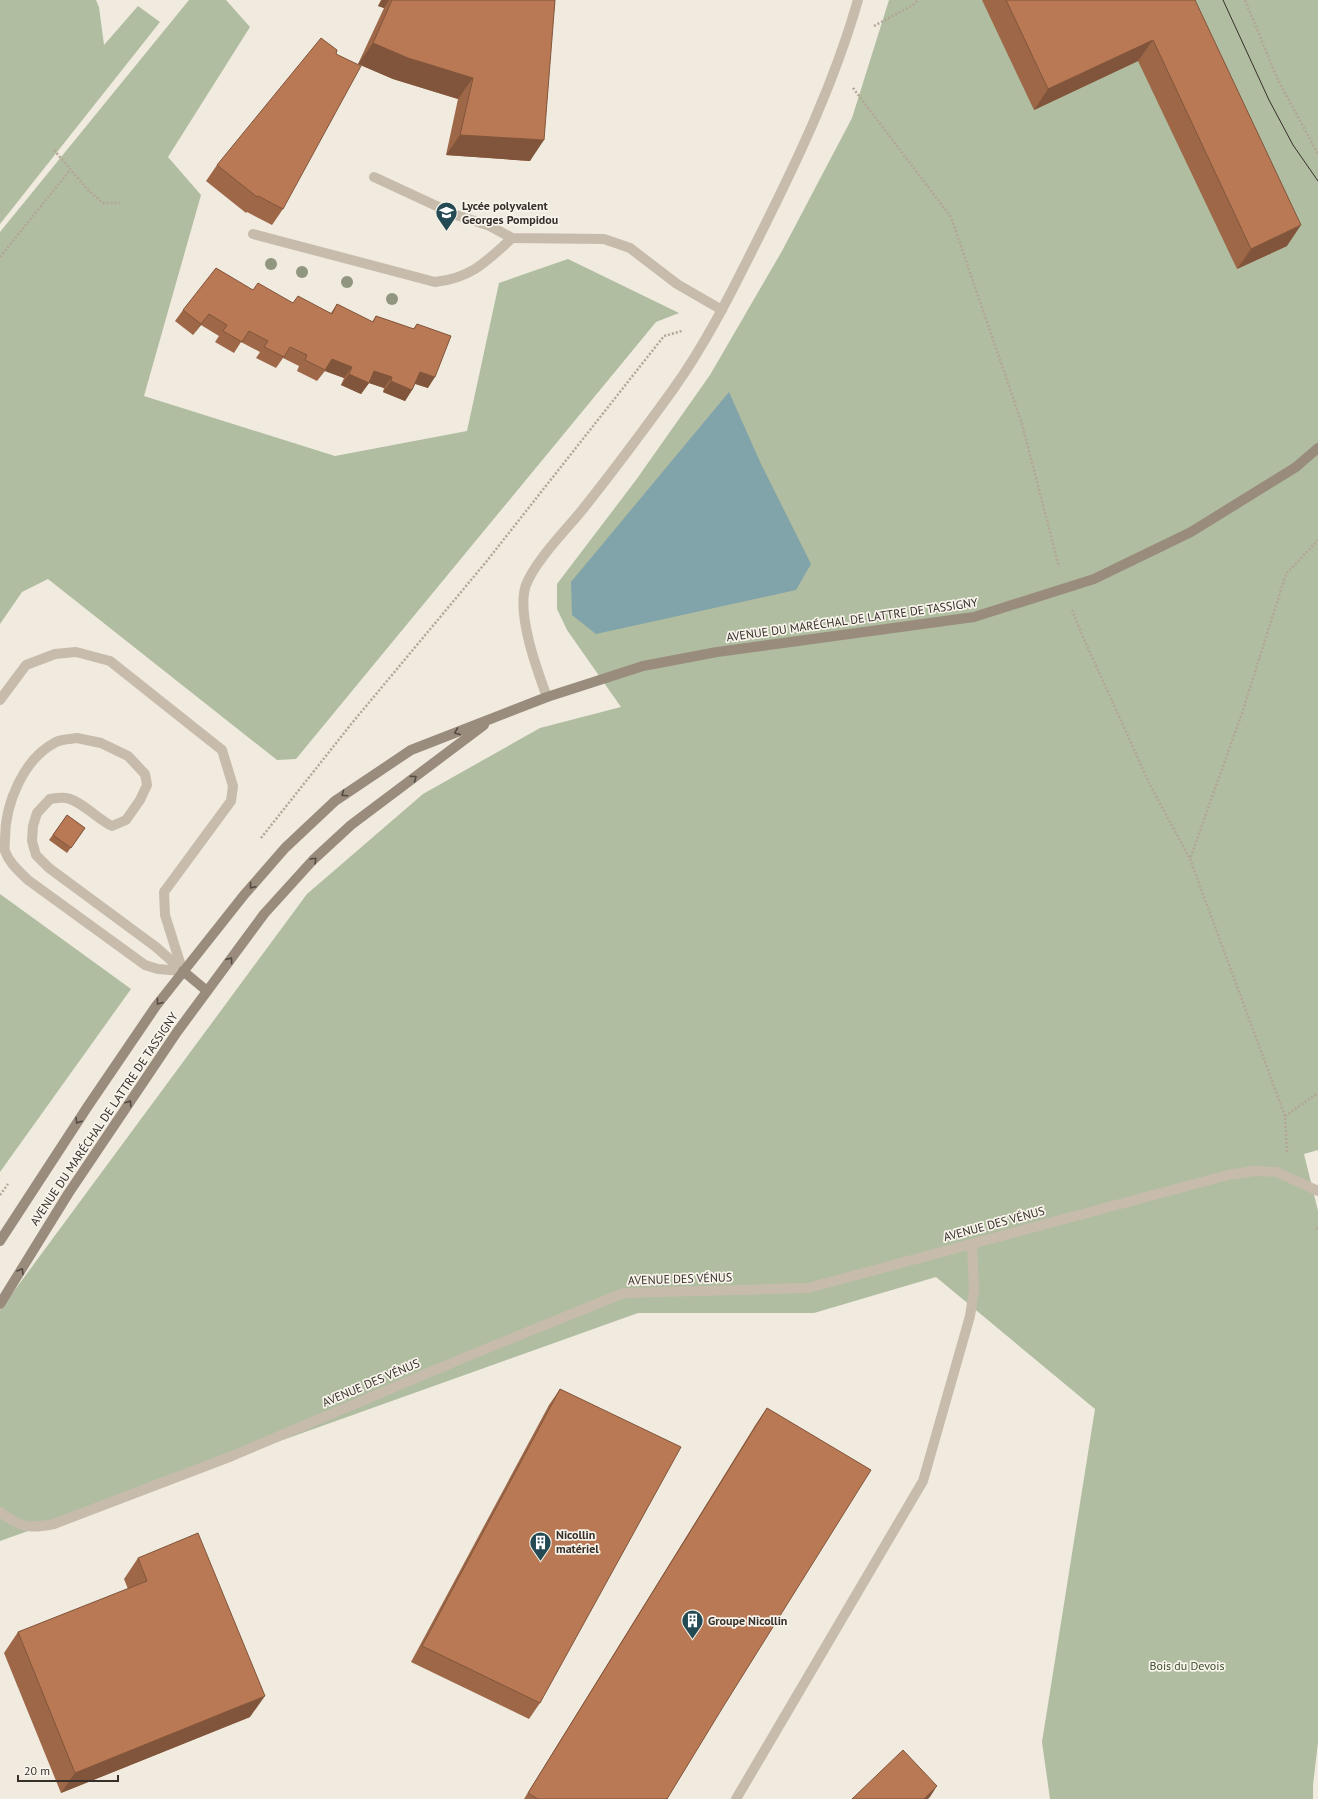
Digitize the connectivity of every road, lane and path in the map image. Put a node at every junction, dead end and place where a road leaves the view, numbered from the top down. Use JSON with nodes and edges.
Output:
{"nodes":[{"id":1,"x":858,"y":0,"type":"edge"},
{"id":2,"x":918,"y":0,"type":"edge"},
{"id":3,"x":1245,"y":0,"type":"edge"},
{"id":4,"x":846,"y":41,"type":"junction"},
{"id":5,"x":852,"y":86,"type":"dead end"},
{"id":6,"x":54,"y":150,"type":"dead end"},
{"id":7,"x":1318,"y":154,"type":"edge"},
{"id":8,"x":70,"y":170,"type":"junction"},
{"id":9,"x":374,"y":176,"type":"dead end"},
{"id":10,"x":120,"y":203,"type":"dead end"},
{"id":11,"x":253,"y":234,"type":"dead end"},
{"id":12,"x":512,"y":238,"type":"junction"},
{"id":13,"x":0,"y":257,"type":"edge"},
{"id":14,"x":722,"y":310,"type":"junction"},
{"id":15,"x":714,"y":324,"type":"junction"},
{"id":16,"x":1318,"y":448,"type":"edge"},
{"id":17,"x":1318,"y":540,"type":"edge"},
{"id":18,"x":1064,"y":588,"type":"junction"},
{"id":19,"x":547,"y":697,"type":"junction"},
{"id":20,"x":0,"y":700,"type":"edge"},
{"id":21,"x":494,"y":718,"type":"junction"},
{"id":22,"x":259,"y":840,"type":"dead end"},
{"id":23,"x":1190,"y":859,"type":"junction"},
{"id":24,"x":183,"y":971,"type":"junction"},
{"id":25,"x":207,"y":991,"type":"junction"},
{"id":26,"x":1318,"y":1093,"type":"edge"},
{"id":27,"x":1285,"y":1116,"type":"junction"},
{"id":28,"x":1288,"y":1153,"type":"dead end"},
{"id":29,"x":8,"y":1183,"type":"dead end"},
{"id":30,"x":1318,"y":1191,"type":"edge"},
{"id":31,"x":0,"y":1195,"type":"edge"},
{"id":32,"x":0,"y":1241,"type":"edge"},
{"id":33,"x":972,"y":1244,"type":"junction"},
{"id":34,"x":0,"y":1304,"type":"edge"},
{"id":35,"x":0,"y":1512,"type":"edge"},
{"id":36,"x":736,"y":1799,"type":"edge"}],
"edges":[{"from":1,"to":4,"type":"street"},
{"from":2,"to":4,"type":"path"},
{"from":3,"to":7,"type":"path"},
{"from":4,"to":14,"type":"street"},
{"from":5,"to":18,"type":"path"},
{"from":6,"to":8,"type":"path"},
{"from":8,"to":10,"type":"path"},
{"from":8,"to":13,"type":"path"},
{"from":9,"to":12,"type":"street"},
{"from":11,"to":12,"type":"street"},
{"from":12,"to":14,"type":"street"},
{"from":14,"to":15,"type":"street"},
{"from":15,"to":19,"type":"street"},
{"from":15,"to":22,"type":"path"},
{"from":16,"to":18,"type":"street","name":"AVENUE DU MARÉCHAL DE LATTRE DE TASSIGNY"},
{"from":17,"to":23,"type":"path"},
{"from":18,"to":19,"type":"street","name":"AVENUE DU MARÉCHAL DE LATTRE DE TASSIGNY"},
{"from":18,"to":23,"type":"path"},
{"from":19,"to":21,"type":"street","name":"AVENUE DU MARÉCHAL DE LATTRE DE TASSIGNY"},
{"from":20,"to":24,"type":"street"},
{"from":21,"to":24,"type":"street","name":"AVENUE DU MARÉCHAL DE LATTRE DE TASSIGNY","one_way":true},
{"from":25,"to":21,"type":"street","name":"AVENUE DU MARÉCHAL DE LATTRE DE TASSIGNY","one_way":true},
{"from":23,"to":27,"type":"path"},
{"from":24,"to":24,"type":"street"},
{"from":24,"to":25,"type":"street"},
{"from":24,"to":32,"type":"street","name":"AVENUE DU MARÉCHAL DE LATTRE DE TASSIGNY","one_way":true},
{"from":34,"to":25,"type":"street","name":"AVENUE DU MARÉCHAL DE LATTRE DE TASSIGNY","one_way":true},
{"from":26,"to":27,"type":"path"},
{"from":27,"to":28,"type":"path"},
{"from":29,"to":31,"type":"path"},
{"from":30,"to":33,"type":"street","name":"AVENUE DES VÉNUS"},
{"from":33,"to":35,"type":"street","name":"AVENUE DES VÉNUS"},
{"from":33,"to":36,"type":"street"}]}
